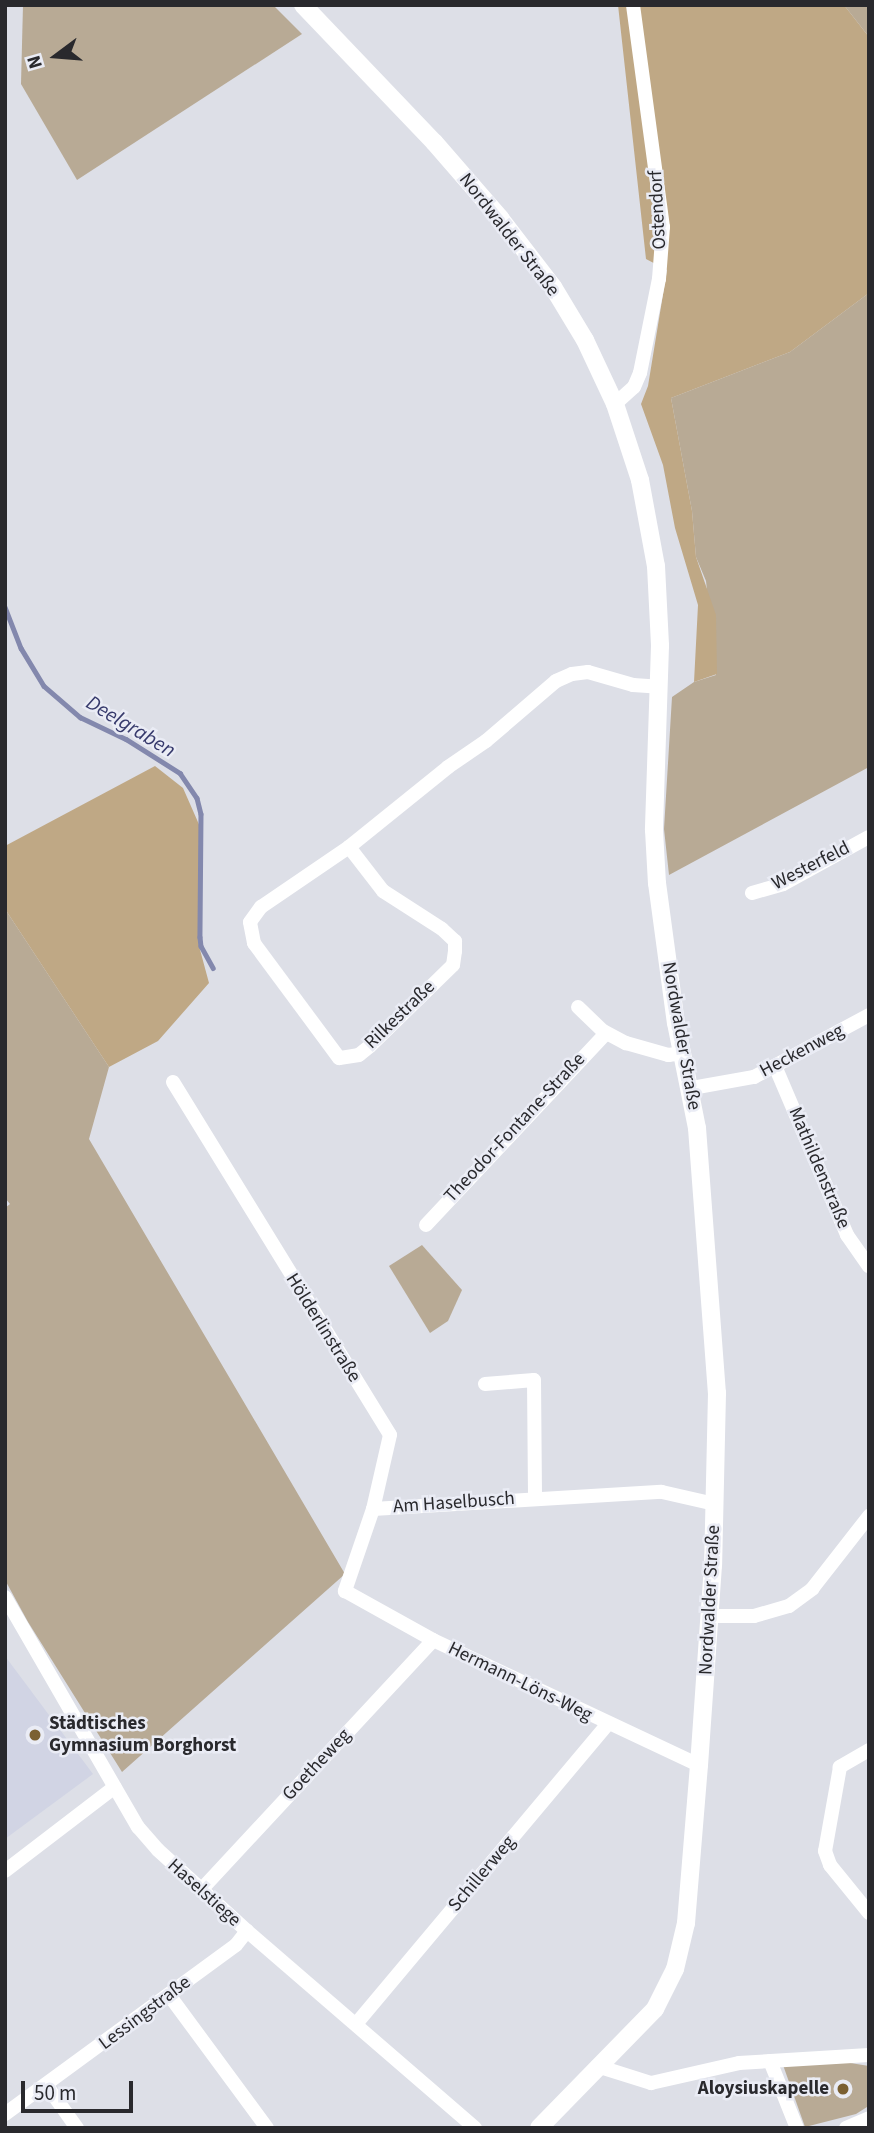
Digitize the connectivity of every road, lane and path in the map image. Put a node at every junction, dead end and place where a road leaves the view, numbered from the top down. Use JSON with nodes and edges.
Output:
{"nodes":[{"id":1,"x":303,"y":5,"type":"edge"},
{"id":2,"x":634,"y":5,"type":"edge"},
{"id":3,"x":615,"y":404,"type":"junction"},
{"id":4,"x":659,"y":687,"type":"junction"},
{"id":5,"x":869,"y":837,"type":"edge"},
{"id":6,"x":349,"y":847,"type":"junction"},
{"id":7,"x":752,"y":893,"type":"dead end"},
{"id":8,"x":578,"y":1007,"type":"dead end"},
{"id":9,"x":869,"y":1016,"type":"edge"},
{"id":10,"x":606,"y":1033,"type":"junction"},
{"id":11,"x":684,"y":1053,"type":"junction"},
{"id":12,"x":775,"y":1066,"type":"junction"},
{"id":13,"x":173,"y":1082,"type":"dead end"},
{"id":14,"x":692,"y":1088,"type":"junction"},
{"id":15,"x":426,"y":1225,"type":"dead end"},
{"id":16,"x":869,"y":1266,"type":"edge"},
{"id":17,"x":485,"y":1384,"type":"dead end"},
{"id":18,"x":534,"y":1497,"type":"junction"},
{"id":19,"x":715,"y":1504,"type":"junction"},
{"id":20,"x":373,"y":1508,"type":"junction"},
{"id":21,"x":866,"y":1527,"type":"edge"},
{"id":22,"x":345,"y":1591,"type":"joint"},
{"id":23,"x":5,"y":1597,"type":"edge"},
{"id":24,"x":710,"y":1616,"type":"junction"},
{"id":25,"x":433,"y":1640,"type":"junction"},
{"id":26,"x":608,"y":1724,"type":"junction"},
{"id":27,"x":869,"y":1750,"type":"edge"},
{"id":28,"x":699,"y":1765,"type":"junction"},
{"id":29,"x":115,"y":1787,"type":"junction"},
{"id":30,"x":5,"y":1871,"type":"edge"},
{"id":31,"x":201,"y":1890,"type":"junction"},
{"id":32,"x":869,"y":1913,"type":"edge"},
{"id":33,"x":247,"y":1931,"type":"junction"},
{"id":34,"x":169,"y":1995,"type":"junction"},
{"id":35,"x":356,"y":2024,"type":"junction"},
{"id":36,"x":869,"y":2054,"type":"edge"},
{"id":37,"x":770,"y":2061,"type":"junction"},
{"id":38,"x":597,"y":2066,"type":"junction"},
{"id":39,"x":47,"y":2086,"type":"junction"},
{"id":40,"x":5,"y":2114,"type":"edge"},
{"id":41,"x":869,"y":2118,"type":"edge"},
{"id":42,"x":76,"y":2128,"type":"edge"},
{"id":43,"x":267,"y":2128,"type":"edge"},
{"id":44,"x":475,"y":2128,"type":"edge"},
{"id":45,"x":539,"y":2128,"type":"edge"},
{"id":46,"x":797,"y":2128,"type":"edge"},
{"id":47,"x":846,"y":2128,"type":"edge"}],
"edges":[{"from":1,"to":3,"type":"street","name":"Nordwalder Straße"},
{"from":2,"to":3,"type":"street","name":"Ostendorf"},
{"from":3,"to":4,"type":"street","name":"Nordwalder Straße"},
{"from":4,"to":6,"type":"street","name":"Rilkestraße"},
{"from":4,"to":11,"type":"street","name":"Nordwalder Straße"},
{"from":5,"to":7,"type":"street","name":"Westerfeld"},
{"from":6,"to":6,"type":"street","name":"Rilkestraße"},
{"from":8,"to":10,"type":"street"},
{"from":9,"to":12,"type":"street","name":"Heckenweg"},
{"from":10,"to":11,"type":"street"},
{"from":10,"to":15,"type":"street","name":"Theodor-Fontane-Straße"},
{"from":11,"to":14,"type":"street","name":"Nordwalder Straße"},
{"from":12,"to":14,"type":"street","name":"Heckenweg"},
{"from":12,"to":16,"type":"street","name":"Mathildenstraße"},
{"from":13,"to":20,"type":"street","name":"Hölderlinstraße"},
{"from":14,"to":19,"type":"street","name":"Nordwalder Straße"},
{"from":17,"to":18,"type":"street","name":"Am Haselbusch"},
{"from":18,"to":19,"type":"street","name":"Am Haselbusch"},
{"from":18,"to":20,"type":"street","name":"Am Haselbusch"},
{"from":19,"to":24,"type":"street","name":"Nordwalder Straße"},
{"from":20,"to":22,"type":"street","name":"Hölderlinstraße"},
{"from":21,"to":24,"type":"street"},
{"from":22,"to":25,"type":"street","name":"Hermann-Löns-Weg"},
{"from":23,"to":29,"type":"street","name":"Haselstiege"},
{"from":24,"to":28,"type":"street","name":"Nordwalder Straße"},
{"from":25,"to":26,"type":"street","name":"Hermann-Löns-Weg"},
{"from":25,"to":31,"type":"street","name":"Goetheweg"},
{"from":26,"to":28,"type":"street","name":"Hermann-Löns-Weg"},
{"from":26,"to":35,"type":"street","name":"Schillerweg"},
{"from":27,"to":32,"type":"street"},
{"from":28,"to":38,"type":"street","name":"Nordwalder Straße"},
{"from":29,"to":30,"type":"street"},
{"from":29,"to":31,"type":"street","name":"Haselstiege"},
{"from":31,"to":33,"type":"street","name":"Haselstiege"},
{"from":33,"to":34,"type":"street","name":"Lessingstraße"},
{"from":33,"to":35,"type":"street","name":"Haselstiege"},
{"from":34,"to":39,"type":"street","name":"Lessingstraße"},
{"from":34,"to":43,"type":"street"},
{"from":35,"to":44,"type":"street","name":"Haselstiege"},
{"from":36,"to":37,"type":"street"},
{"from":37,"to":38,"type":"street"},
{"from":37,"to":46,"type":"street"},
{"from":38,"to":45,"type":"street","name":"Nordwalder Straße"},
{"from":39,"to":40,"type":"street","name":"Lessingstraße"},
{"from":39,"to":42,"type":"street"},
{"from":41,"to":47,"type":"street"}]}
